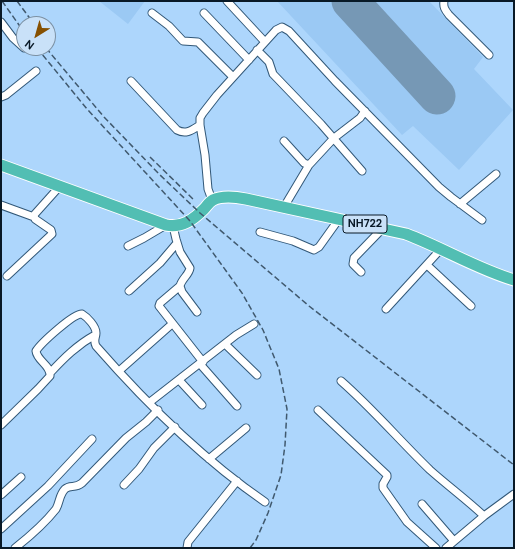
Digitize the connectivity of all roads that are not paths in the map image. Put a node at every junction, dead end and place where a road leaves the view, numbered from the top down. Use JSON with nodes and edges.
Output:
{"nodes":[{"id":1,"x":227,"y":1,"type":"edge"},
{"id":2,"x":444,"y":1,"type":"edge"},
{"id":3,"x":152,"y":13,"type":"dead end"},
{"id":4,"x":204,"y":13,"type":"dead end"},
{"id":5,"x":1,"y":22,"type":"edge"},
{"id":6,"x":16,"y":41,"type":"edge"},
{"id":7,"x":266,"y":42,"type":"junction"},
{"id":8,"x":257,"y":50,"type":"junction"},
{"id":9,"x":489,"y":55,"type":"dead end"},
{"id":10,"x":249,"y":60,"type":"junction"},
{"id":11,"x":36,"y":71,"type":"dead end"},
{"id":12,"x":233,"y":77,"type":"junction"},
{"id":13,"x":131,"y":81,"type":"dead end"},
{"id":14,"x":1,"y":97,"type":"edge"},
{"id":15,"x":365,"y":112,"type":"junction"},
{"id":16,"x":200,"y":125,"type":"junction"},
{"id":17,"x":334,"y":138,"type":"junction"},
{"id":18,"x":284,"y":141,"type":"dead end"},
{"id":19,"x":1,"y":165,"type":"edge"},
{"id":20,"x":310,"y":165,"type":"junction"},
{"id":21,"x":362,"y":171,"type":"dead end"},
{"id":22,"x":496,"y":174,"type":"dead end"},
{"id":23,"x":60,"y":186,"type":"junction"},
{"id":24,"x":212,"y":200,"type":"junction"},
{"id":25,"x":460,"y":204,"type":"junction"},
{"id":26,"x":1,"y":205,"type":"edge"},
{"id":27,"x":284,"y":207,"type":"junction"},
{"id":28,"x":34,"y":217,"type":"junction"},
{"id":29,"x":339,"y":219,"type":"junction"},
{"id":30,"x":482,"y":220,"type":"dead end"},
{"id":31,"x":170,"y":226,"type":"junction"},
{"id":32,"x":383,"y":228,"type":"junction"},
{"id":33,"x":260,"y":232,"type":"dead end"},
{"id":34,"x":177,"y":243,"type":"junction"},
{"id":35,"x":128,"y":246,"type":"dead end"},
{"id":36,"x":441,"y":249,"type":"junction"},
{"id":37,"x":427,"y":266,"type":"junction"},
{"id":38,"x":361,"y":272,"type":"dead end"},
{"id":39,"x":7,"y":276,"type":"dead end"},
{"id":40,"x":514,"y":280,"type":"edge"},
{"id":41,"x":180,"y":286,"type":"junction"},
{"id":42,"x":128,"y":291,"type":"dead end"},
{"id":43,"x":471,"y":306,"type":"dead end"},
{"id":44,"x":386,"y":309,"type":"dead end"},
{"id":45,"x":197,"y":312,"type":"dead end"},
{"id":46,"x":172,"y":324,"type":"junction"},
{"id":47,"x":254,"y":324,"type":"dead end"},
{"id":48,"x":95,"y":336,"type":"junction"},
{"id":49,"x":225,"y":344,"type":"junction"},
{"id":50,"x":201,"y":363,"type":"junction"},
{"id":51,"x":119,"y":371,"type":"junction"},
{"id":52,"x":50,"y":373,"type":"junction"},
{"id":53,"x":257,"y":375,"type":"dead end"},
{"id":54,"x":179,"y":380,"type":"junction"},
{"id":55,"x":341,"y":380,"type":"dead end"},
{"id":56,"x":150,"y":402,"type":"junction"},
{"id":57,"x":202,"y":405,"type":"dead end"},
{"id":58,"x":237,"y":406,"type":"dead end"},
{"id":59,"x":158,"y":410,"type":"junction"},
{"id":60,"x":318,"y":410,"type":"dead end"},
{"id":61,"x":1,"y":425,"type":"edge"},
{"id":62,"x":175,"y":427,"type":"junction"},
{"id":63,"x":246,"y":428,"type":"dead end"},
{"id":64,"x":92,"y":438,"type":"dead end"},
{"id":65,"x":209,"y":459,"type":"junction"},
{"id":66,"x":21,"y":477,"type":"dead end"},
{"id":67,"x":238,"y":481,"type":"junction"},
{"id":68,"x":124,"y":485,"type":"dead end"},
{"id":69,"x":514,"y":494,"type":"edge"},
{"id":70,"x":1,"y":495,"type":"edge"},
{"id":71,"x":265,"y":502,"type":"dead end"},
{"id":72,"x":422,"y":504,"type":"dead end"},
{"id":73,"x":484,"y":516,"type":"junction"},
{"id":74,"x":1,"y":528,"type":"edge"},
{"id":75,"x":454,"y":541,"type":"junction"},
{"id":76,"x":15,"y":548,"type":"edge"},
{"id":77,"x":187,"y":548,"type":"edge"},
{"id":78,"x":436,"y":548,"type":"edge"},
{"id":79,"x":446,"y":548,"type":"edge"}],
"edges":[{"from":1,"to":7,"type":"street"},
{"from":2,"to":9,"type":"street"},
{"from":3,"to":12,"type":"street"},
{"from":4,"to":10,"type":"street"},
{"from":5,"to":6,"type":"street"},
{"from":7,"to":8,"type":"street"},
{"from":7,"to":15,"type":"street"},
{"from":8,"to":10,"type":"street"},
{"from":8,"to":17,"type":"street"},
{"from":10,"to":12,"type":"street"},
{"from":11,"to":14,"type":"street"},
{"from":12,"to":16,"type":"street"},
{"from":13,"to":16,"type":"street"},
{"from":15,"to":17,"type":"street"},
{"from":15,"to":25,"type":"street"},
{"from":16,"to":24,"type":"street"},
{"from":17,"to":20,"type":"street"},
{"from":17,"to":21,"type":"street"},
{"from":18,"to":20,"type":"street"},
{"from":19,"to":23,"type":"highway"},
{"from":20,"to":27,"type":"street"},
{"from":22,"to":25,"type":"street"},
{"from":23,"to":28,"type":"street"},
{"from":23,"to":31,"type":"highway"},
{"from":24,"to":27,"type":"highway","number":"NH722"},
{"from":24,"to":31,"type":"highway"},
{"from":25,"to":30,"type":"street"},
{"from":26,"to":28,"type":"street"},
{"from":27,"to":29,"type":"highway","number":"NH722"},
{"from":28,"to":39,"type":"street"},
{"from":29,"to":32,"type":"highway","number":"NH722"},
{"from":29,"to":33,"type":"street"},
{"from":31,"to":34,"type":"street"},
{"from":31,"to":35,"type":"street"},
{"from":32,"to":36,"type":"highway","number":"NH722"},
{"from":32,"to":38,"type":"street"},
{"from":34,"to":41,"type":"street"},
{"from":34,"to":42,"type":"street"},
{"from":36,"to":37,"type":"street"},
{"from":36,"to":40,"type":"highway","number":"NH722"},
{"from":37,"to":43,"type":"street"},
{"from":37,"to":44,"type":"street"},
{"from":41,"to":45,"type":"street"},
{"from":41,"to":46,"type":"street"},
{"from":46,"to":50,"type":"street"},
{"from":46,"to":51,"type":"street"},
{"from":47,"to":49,"type":"street"},
{"from":48,"to":51,"type":"street"},
{"from":48,"to":52,"type":"street"},
{"from":48,"to":52,"type":"street"},
{"from":49,"to":50,"type":"street"},
{"from":49,"to":53,"type":"street"},
{"from":50,"to":54,"type":"street"},
{"from":50,"to":58,"type":"street"},
{"from":51,"to":56,"type":"street"},
{"from":52,"to":61,"type":"street"},
{"from":54,"to":56,"type":"street"},
{"from":54,"to":57,"type":"street"},
{"from":55,"to":73,"type":"street"},
{"from":56,"to":59,"type":"street"},
{"from":59,"to":62,"type":"street"},
{"from":59,"to":76,"type":"street"},
{"from":60,"to":78,"type":"street"},
{"from":62,"to":65,"type":"street"},
{"from":62,"to":68,"type":"street"},
{"from":63,"to":65,"type":"street"},
{"from":64,"to":74,"type":"street"},
{"from":65,"to":67,"type":"street"},
{"from":66,"to":70,"type":"street"},
{"from":67,"to":71,"type":"street"},
{"from":67,"to":77,"type":"street"},
{"from":69,"to":73,"type":"street"},
{"from":72,"to":75,"type":"street"},
{"from":73,"to":75,"type":"street"},
{"from":75,"to":79,"type":"street"}]}
